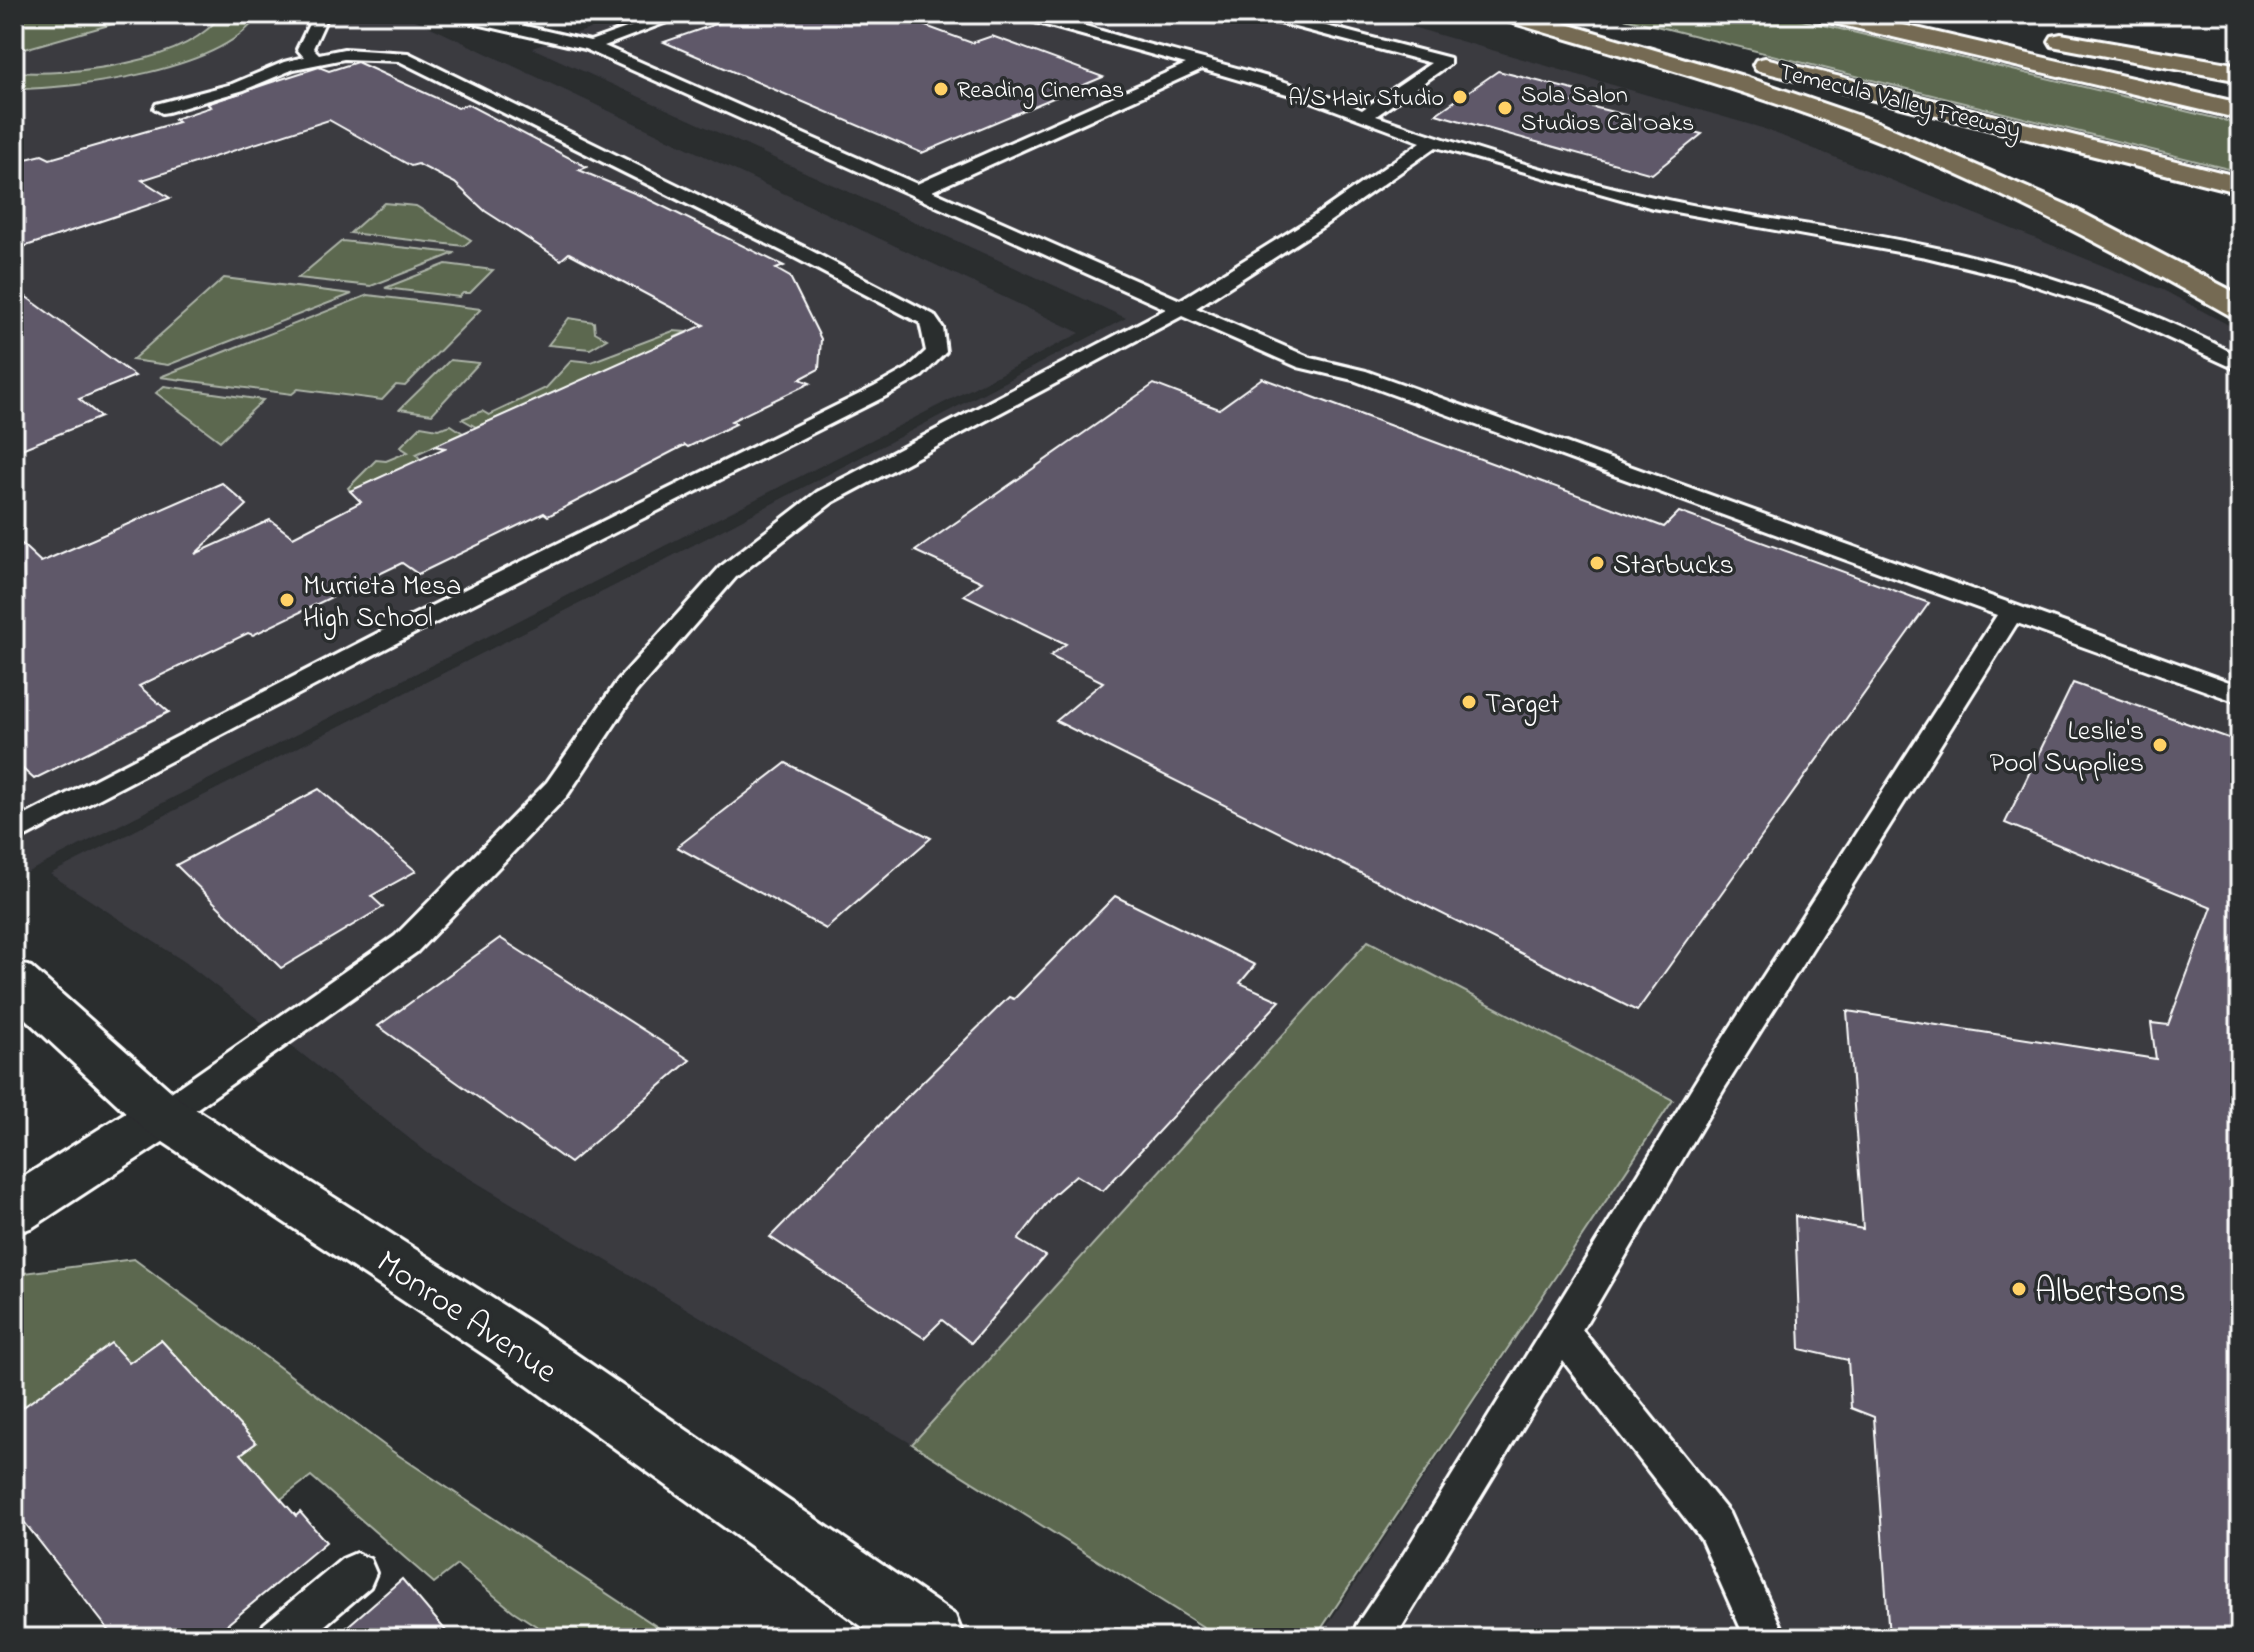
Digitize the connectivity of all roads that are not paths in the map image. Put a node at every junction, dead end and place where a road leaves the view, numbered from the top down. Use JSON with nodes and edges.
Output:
{"nodes":[{"id":1,"x":317,"y":14,"type":"edge"},
{"id":2,"x":456,"y":14,"type":"edge"},
{"id":3,"x":680,"y":14,"type":"edge"},
{"id":4,"x":1022,"y":14,"type":"edge"},
{"id":5,"x":1262,"y":14,"type":"edge"},
{"id":6,"x":1508,"y":14,"type":"edge"},
{"id":7,"x":1561,"y":14,"type":"edge"},
{"id":8,"x":1825,"y":14,"type":"edge"},
{"id":9,"x":1915,"y":14,"type":"edge"},
{"id":10,"x":1977,"y":25,"type":"dead end"},
{"id":11,"x":2039,"y":37,"type":"dead end"},
{"id":12,"x":590,"y":46,"type":"junction"},
{"id":13,"x":314,"y":58,"type":"junction"},
{"id":14,"x":1200,"y":64,"type":"junction"},
{"id":15,"x":2240,"y":73,"type":"edge"},
{"id":16,"x":162,"y":108,"type":"dead end"},
{"id":17,"x":2240,"y":111,"type":"edge"},
{"id":18,"x":1363,"y":117,"type":"junction"},
{"id":19,"x":1434,"y":141,"type":"junction"},
{"id":20,"x":2240,"y":185,"type":"edge"},
{"id":21,"x":917,"y":191,"type":"junction"},
{"id":22,"x":1182,"y":308,"type":"junction"},
{"id":23,"x":2240,"y":308,"type":"edge"},
{"id":24,"x":2240,"y":365,"type":"edge"},
{"id":25,"x":2011,"y":612,"type":"junction"},
{"id":26,"x":2240,"y":695,"type":"edge"},
{"id":27,"x":14,"y":833,"type":"edge"},
{"id":28,"x":14,"y":980,"type":"edge"},
{"id":29,"x":163,"y":1115,"type":"junction"},
{"id":30,"x":14,"y":1211,"type":"edge"},
{"id":31,"x":1560,"y":1330,"type":"junction"},
{"id":32,"x":356,"y":1573,"type":"dead end"},
{"id":33,"x":278,"y":1638,"type":"edge"},
{"id":34,"x":932,"y":1638,"type":"edge"},
{"id":35,"x":1371,"y":1638,"type":"edge"},
{"id":36,"x":1766,"y":1638,"type":"edge"}],
"edges":[{"from":1,"to":13,"type":"lane"},
{"from":2,"to":12,"type":"lane"},
{"from":3,"to":12,"type":"lane"},
{"from":4,"to":14,"type":"lane"},
{"from":5,"to":18,"type":"lane"},
{"from":6,"to":23,"type":"highway"},
{"from":7,"to":20,"type":"highway","name":"Temecula Valley Freeway"},
{"from":8,"to":17,"type":"highway"},
{"from":9,"to":10,"type":"highway"},
{"from":11,"to":15,"type":"highway"},
{"from":12,"to":21,"type":"lane"},
{"from":13,"to":16,"type":"lane"},
{"from":13,"to":27,"type":"lane"},
{"from":14,"to":18,"type":"lane"},
{"from":14,"to":21,"type":"lane"},
{"from":18,"to":19,"type":"lane"},
{"from":19,"to":22,"type":"lane"},
{"from":19,"to":24,"type":"lane"},
{"from":21,"to":22,"type":"lane"},
{"from":22,"to":25,"type":"lane"},
{"from":22,"to":29,"type":"lane"},
{"from":25,"to":26,"type":"lane"},
{"from":25,"to":31,"type":"lane"},
{"from":28,"to":29,"type":"street","name":"Monroe Avenue"},
{"from":29,"to":30,"type":"street"},
{"from":29,"to":34,"type":"street","name":"Monroe Avenue"},
{"from":31,"to":35,"type":"lane"},
{"from":31,"to":36,"type":"lane"},
{"from":32,"to":33,"type":"lane"}]}
